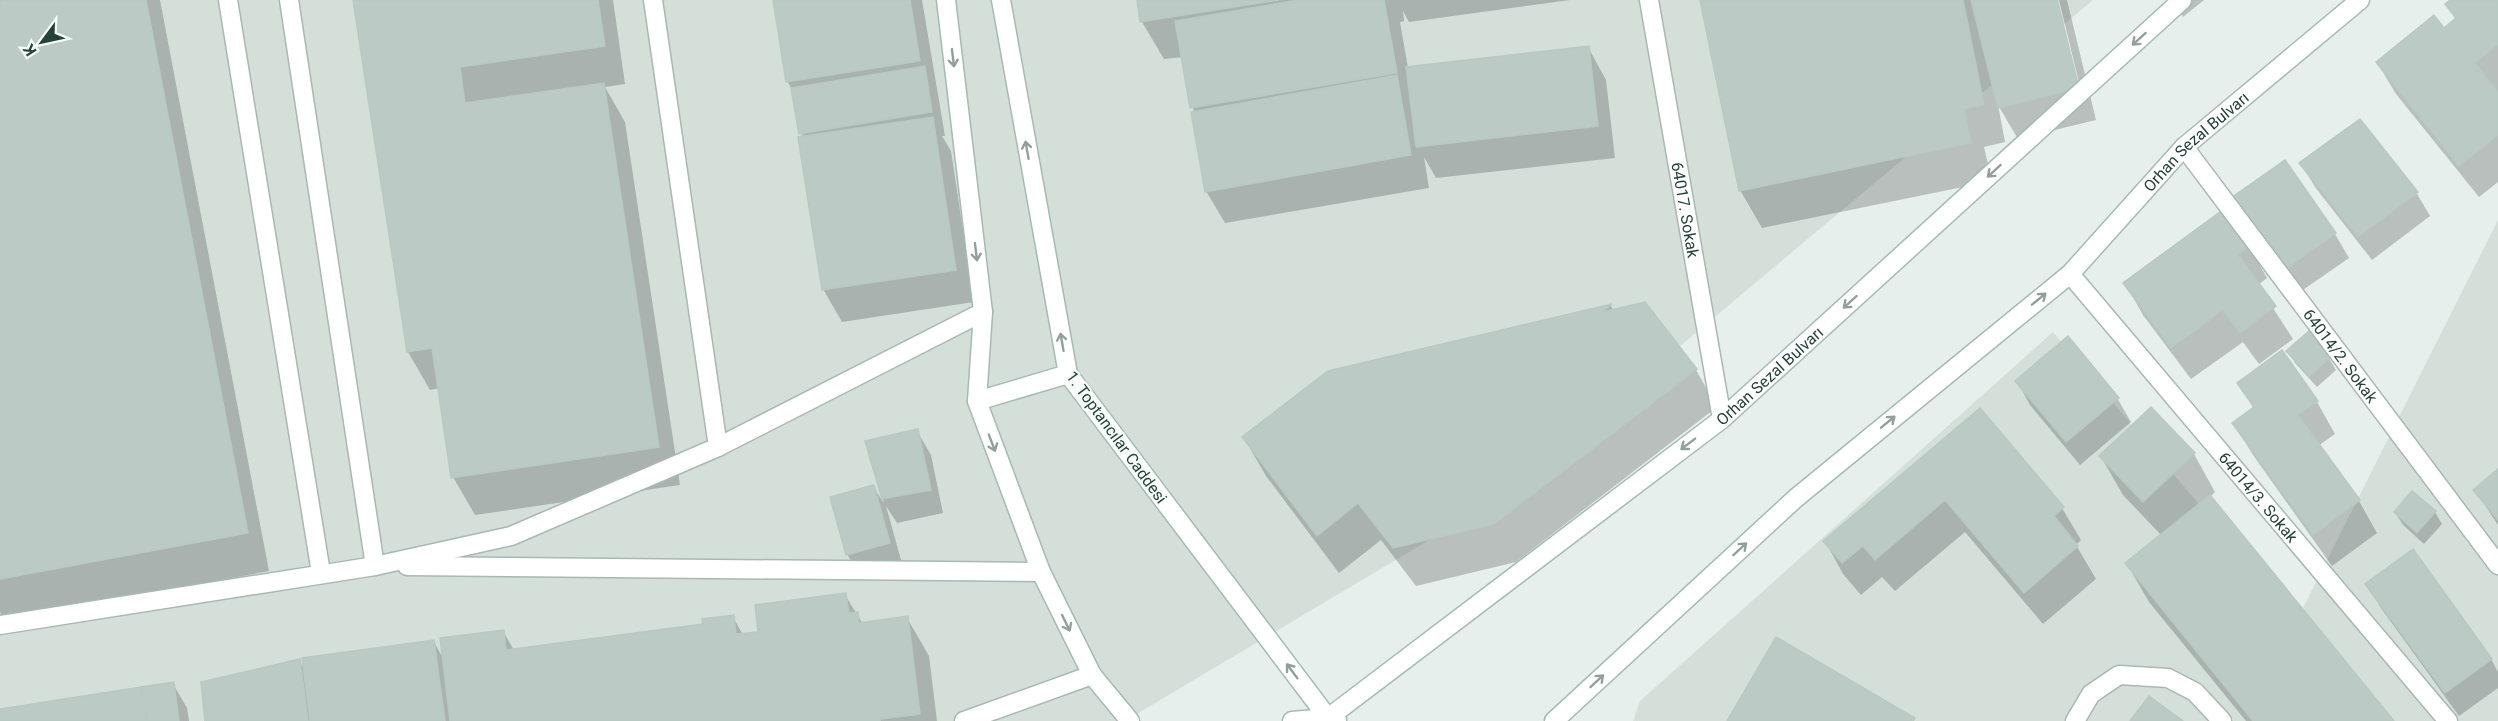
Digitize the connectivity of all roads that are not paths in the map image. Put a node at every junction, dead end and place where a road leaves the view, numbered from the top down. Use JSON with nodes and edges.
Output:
{"nodes":[{"id":1,"x":228,"y":0,"type":"edge"},
{"id":2,"x":290,"y":0,"type":"edge"},
{"id":3,"x":653,"y":0,"type":"edge"},
{"id":4,"x":946,"y":0,"type":"edge"},
{"id":5,"x":1001,"y":0,"type":"edge"},
{"id":6,"x":1649,"y":0,"type":"edge"},
{"id":7,"x":2182,"y":0,"type":"edge"},
{"id":8,"x":2360,"y":0,"type":"edge"},
{"id":9,"x":2184,"y":147,"type":"junction"},
{"id":10,"x":2070,"y":274,"type":"junction"},
{"id":11,"x":983,"y":312,"type":"junction"},
{"id":12,"x":1068,"y":374,"type":"junction"},
{"id":13,"x":976,"y":401,"type":"junction"},
{"id":14,"x":1722,"y":419,"type":"junction"},
{"id":15,"x":718,"y":447,"type":"junction"},
{"id":16,"x":2498,"y":565,"type":"edge"},
{"id":17,"x":375,"y":566,"type":"junction"},
{"id":18,"x":1041,"y":572,"type":"junction"},
{"id":19,"x":321,"y":573,"type":"junction"},
{"id":20,"x":0,"y":625,"type":"edge"},
{"id":21,"x":1092,"y":675,"type":"junction"},
{"id":22,"x":1334,"y":719,"type":"edge"},
{"id":23,"x":964,"y":721,"type":"edge"},
{"id":24,"x":1130,"y":721,"type":"edge"},
{"id":25,"x":1292,"y":721,"type":"edge"},
{"id":26,"x":1554,"y":721,"type":"edge"},
{"id":27,"x":2075,"y":721,"type":"edge"},
{"id":28,"x":2222,"y":721,"type":"edge"},
{"id":29,"x":2448,"y":721,"type":"edge"}],
"edges":[{"from":1,"to":19,"type":"street"},
{"from":2,"to":17,"type":"street"},
{"from":3,"to":15,"type":"street"},
{"from":4,"to":11,"type":"street","one_way":true},
{"from":12,"to":5,"type":"street","name":"1. Toptancılar Caddesi","one_way":true},
{"from":6,"to":14,"type":"street","name":"64017. Sokak"},
{"from":7,"to":14,"type":"street","name":"Orhan Sezal Bulvarı","one_way":true},
{"from":8,"to":9,"type":"street","name":"Orhan Sezal Bulvarı"},
{"from":9,"to":10,"type":"street","name":"Orhan Sezal Bulvarı"},
{"from":9,"to":16,"type":"street","name":"64014/2. Sokak"},
{"from":26,"to":10,"type":"street","name":"Orhan Sezal Bulvarı","one_way":true},
{"from":10,"to":29,"type":"street","name":"64014/3. Sokak"},
{"from":11,"to":13,"type":"street"},
{"from":11,"to":15,"type":"street"},
{"from":12,"to":13,"type":"street"},
{"from":22,"to":12,"type":"street","name":"1. Toptancılar Caddesi","one_way":true},
{"from":13,"to":18,"type":"street","one_way":true},
{"from":14,"to":22,"type":"street","name":"Orhan Sezal Bulvarı","one_way":true},
{"from":15,"to":17,"type":"street"},
{"from":17,"to":18,"type":"street"},
{"from":17,"to":19,"type":"street"},
{"from":18,"to":21,"type":"street","one_way":true},
{"from":19,"to":20,"type":"street"},
{"from":21,"to":23,"type":"street"},
{"from":21,"to":24,"type":"street"},
{"from":22,"to":25,"type":"street"},
{"from":27,"to":28,"type":"street"}]}
